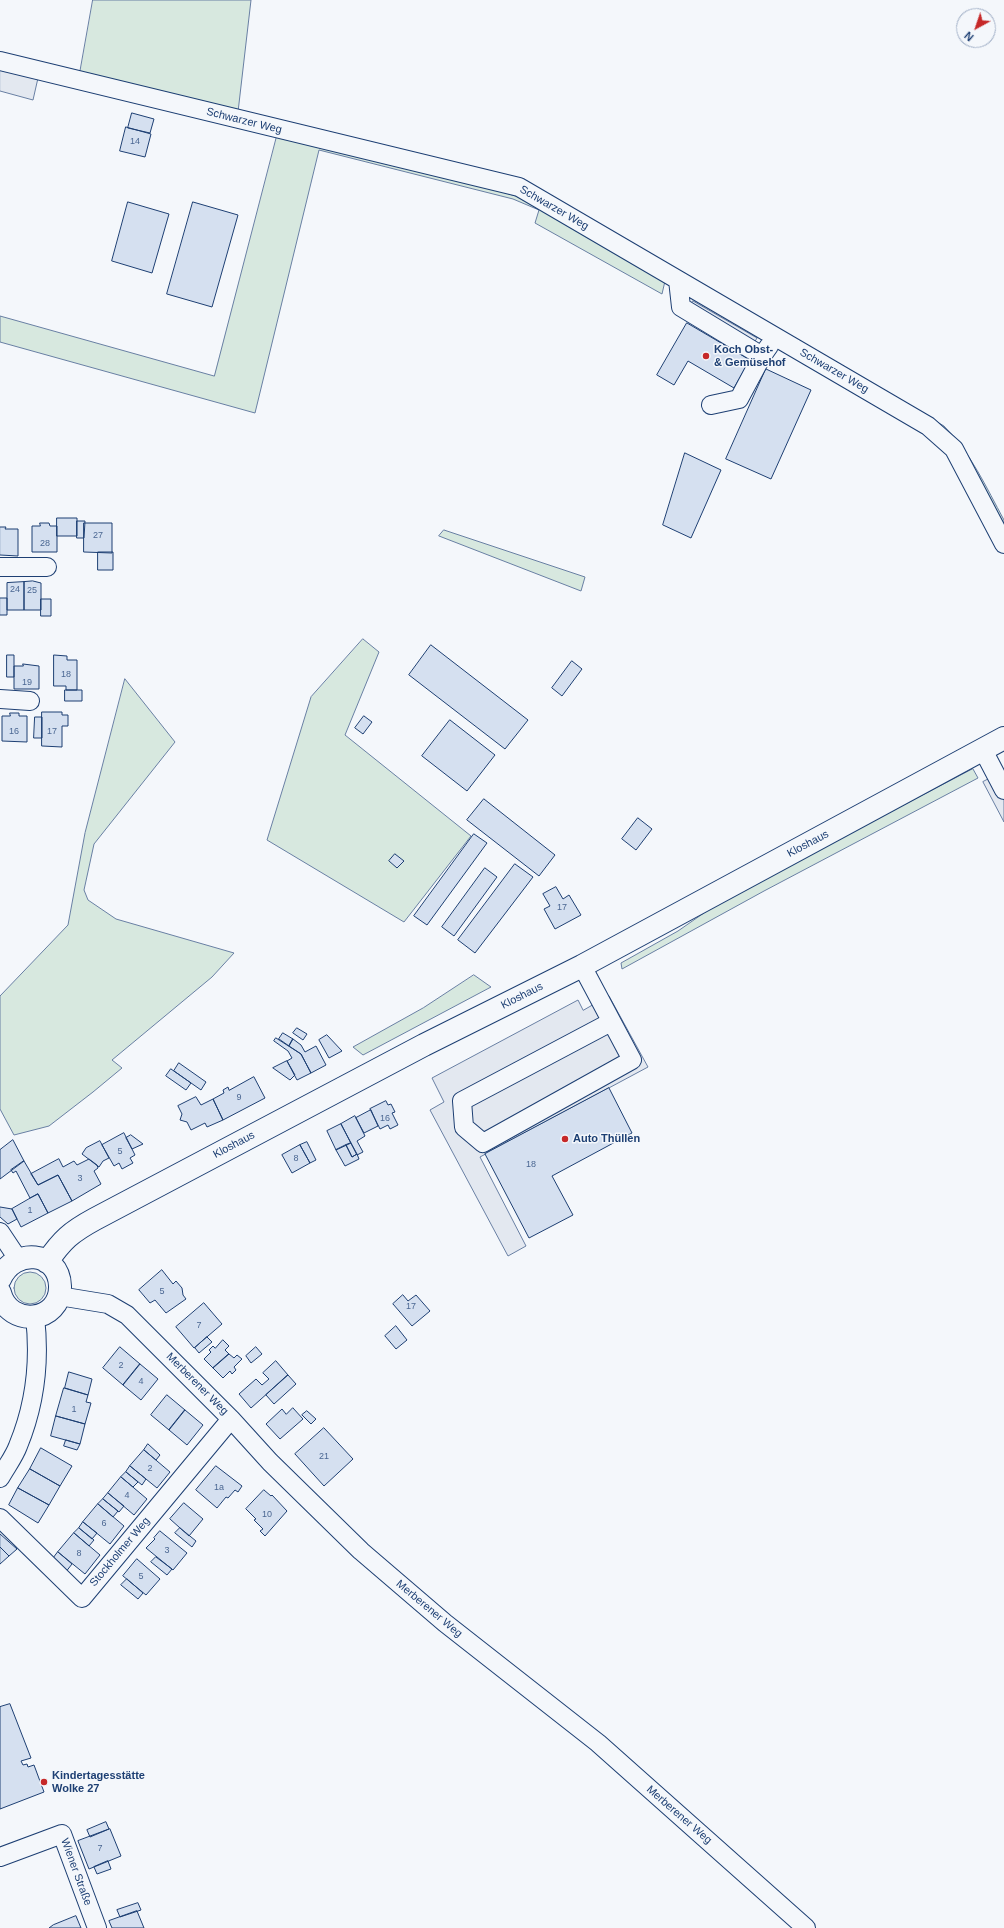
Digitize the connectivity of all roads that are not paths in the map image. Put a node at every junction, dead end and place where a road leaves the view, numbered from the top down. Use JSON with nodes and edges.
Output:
{"nodes":[{"id":1,"x":0,"y":61,"type":"edge"},
{"id":2,"x":678,"y":280,"type":"junction"},
{"id":3,"x":776,"y":338,"type":"junction"},
{"id":4,"x":762,"y":356,"type":"junction"},
{"id":5,"x":711,"y":405,"type":"dead end"},
{"id":6,"x":1004,"y":544,"type":"edge"},
{"id":7,"x":0,"y":567,"type":"edge"},
{"id":8,"x":47,"y":567,"type":"dead end"},
{"id":9,"x":0,"y":699,"type":"edge"},
{"id":10,"x":30,"y":701,"type":"dead end"},
{"id":11,"x":1004,"y":738,"type":"edge"},
{"id":12,"x":983,"y":750,"type":"junction"},
{"id":13,"x":1004,"y":790,"type":"edge"},
{"id":14,"x":582,"y":966,"type":"junction"},
{"id":15,"x":611,"y":1022,"type":"junction"},
{"id":16,"x":0,"y":1232,"type":"edge"},
{"id":17,"x":18,"y":1259,"type":"junction"},
{"id":18,"x":47,"y":1262,"type":"junction"},
{"id":19,"x":0,"y":1279,"type":"edge"},
{"id":20,"x":0,"y":1293,"type":"edge"},
{"id":21,"x":58,"y":1296,"type":"junction"},
{"id":22,"x":35,"y":1317,"type":"junction"},
{"id":23,"x":231,"y":1419,"type":"junction"},
{"id":24,"x":0,"y":1478,"type":"edge"},
{"id":25,"x":0,"y":1518,"type":"edge"},
{"id":26,"x":0,"y":1857,"type":"edge"},
{"id":27,"x":97,"y":1928,"type":"edge"},
{"id":28,"x":806,"y":1928,"type":"edge"}],
"edges":[{"from":1,"to":2,"type":"street","name":"Schwarzer Weg"},
{"from":2,"to":3,"type":"street","name":"Schwarzer Weg"},
{"from":2,"to":4,"type":"street"},
{"from":3,"to":4,"type":"street"},
{"from":3,"to":6,"type":"street","name":"Schwarzer Weg"},
{"from":4,"to":5,"type":"street"},
{"from":7,"to":8,"type":"street"},
{"from":9,"to":10,"type":"street"},
{"from":11,"to":12,"type":"main road","name":"Kloshaus"},
{"from":12,"to":13,"type":"street"},
{"from":12,"to":14,"type":"main road","name":"Kloshaus"},
{"from":14,"to":15,"type":"street"},
{"from":14,"to":18,"type":"main road","name":"Kloshaus"},
{"from":15,"to":15,"type":"street"},
{"from":16,"to":17,"type":"street"},
{"from":17,"to":18,"type":"main road"},
{"from":17,"to":19,"type":"main road"},
{"from":18,"to":21,"type":"main road"},
{"from":20,"to":22,"type":"main road"},
{"from":21,"to":22,"type":"main road"},
{"from":21,"to":23,"type":"street","name":"Merberener Weg"},
{"from":22,"to":24,"type":"street"},
{"from":23,"to":25,"type":"street","name":"Stockholmer Weg"},
{"from":23,"to":28,"type":"street","name":"Merberener Weg"},
{"from":26,"to":27,"type":"street","name":"Wiener Straße"}]}
